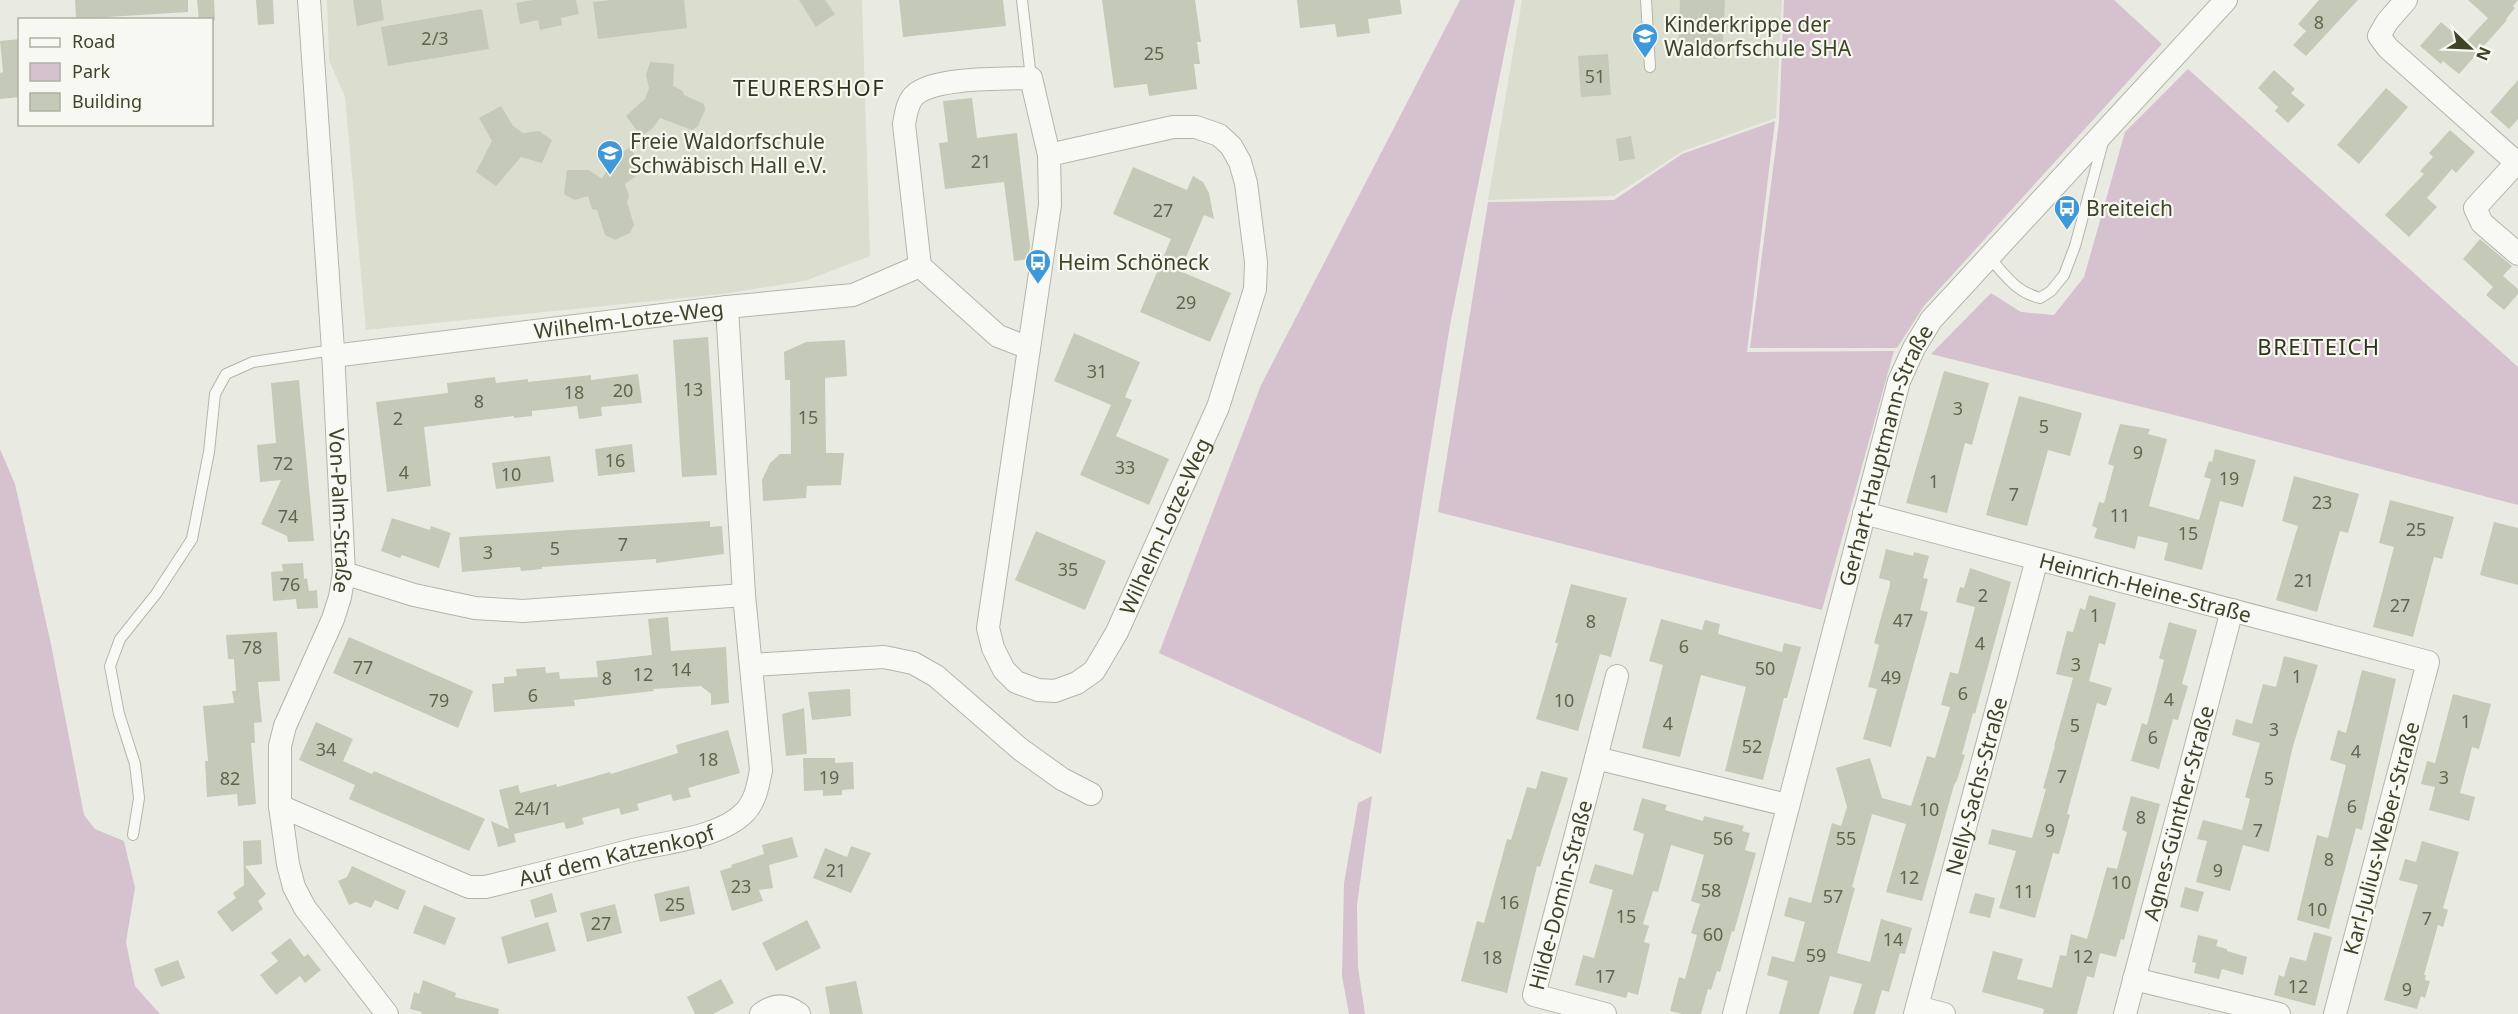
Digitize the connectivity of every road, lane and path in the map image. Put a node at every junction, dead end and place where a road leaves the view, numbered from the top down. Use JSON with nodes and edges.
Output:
{"nodes":[{"id":1,"x":309,"y":0,"type":"edge"},
{"id":2,"x":1022,"y":0,"type":"edge"},
{"id":3,"x":1646,"y":0,"type":"edge"},
{"id":4,"x":2226,"y":0,"type":"edge"},
{"id":5,"x":2406,"y":0,"type":"edge"},
{"id":6,"x":1650,"y":67,"type":"dead end"},
{"id":7,"x":1031,"y":78,"type":"junction"},
{"id":8,"x":2105,"y":133,"type":"junction"},
{"id":9,"x":1049,"y":154,"type":"junction"},
{"id":10,"x":2517,"y":162,"type":"edge"},
{"id":11,"x":2518,"y":254,"type":"edge"},
{"id":12,"x":1989,"y":257,"type":"junction"},
{"id":13,"x":920,"y":266,"type":"junction"},
{"id":14,"x":727,"y":308,"type":"junction"},
{"id":15,"x":1029,"y":348,"type":"junction"},
{"id":16,"x":333,"y":353,"type":"junction"},
{"id":17,"x":1864,"y":513,"type":"junction"},
{"id":18,"x":2037,"y":559,"type":"junction"},
{"id":19,"x":344,"y":573,"type":"junction"},
{"id":20,"x":744,"y":595,"type":"junction"},
{"id":21,"x":2232,"y":610,"type":"junction"},
{"id":22,"x":2428,"y":662,"type":"joint"},
{"id":23,"x":752,"y":665,"type":"junction"},
{"id":24,"x":1617,"y":676,"type":"dead end"},
{"id":25,"x":1596,"y":758,"type":"junction"},
{"id":26,"x":1091,"y":794,"type":"dead end"},
{"id":27,"x":1787,"y":805,"type":"junction"},
{"id":28,"x":280,"y":806,"type":"junction"},
{"id":29,"x":133,"y":835,"type":"dead end"},
{"id":30,"x":2134,"y":979,"type":"junction"},
{"id":31,"x":1916,"y":1011,"type":"edge"},
{"id":32,"x":387,"y":1014,"type":"edge"},
{"id":33,"x":761,"y":1014,"type":"edge"},
{"id":34,"x":799,"y":1014,"type":"edge"},
{"id":35,"x":1605,"y":1014,"type":"edge"},
{"id":36,"x":1734,"y":1014,"type":"edge"},
{"id":37,"x":1944,"y":1014,"type":"edge"},
{"id":38,"x":2125,"y":1014,"type":"edge"},
{"id":39,"x":2278,"y":1014,"type":"edge"},
{"id":40,"x":2335,"y":1014,"type":"edge"}],
"edges":[{"from":1,"to":16,"type":"street","name":"Von-Palm-Straße"},
{"from":2,"to":7,"type":"lane"},
{"from":3,"to":6,"type":"lane"},
{"from":4,"to":8,"type":"street","name":"Gerhart-Hauptmann-Straße"},
{"from":5,"to":10,"type":"street"},
{"from":7,"to":9,"type":"street","name":"Wilhelm-Lotze-Weg"},
{"from":7,"to":13,"type":"street"},
{"from":8,"to":12,"type":"street","name":"Gerhart-Hauptmann-Straße"},
{"from":8,"to":12,"type":"lane"},
{"from":9,"to":15,"type":"street","name":"Wilhelm-Lotze-Weg"},
{"from":9,"to":15,"type":"street","name":"Wilhelm-Lotze-Weg"},
{"from":10,"to":11,"type":"street"},
{"from":12,"to":17,"type":"street","name":"Gerhart-Hauptmann-Straße"},
{"from":13,"to":14,"type":"street","name":"Wilhelm-Lotze-Weg"},
{"from":13,"to":15,"type":"street"},
{"from":14,"to":16,"type":"street","name":"Wilhelm-Lotze-Weg"},
{"from":14,"to":20,"type":"street","name":"Auf dem Katzenkopf"},
{"from":16,"to":19,"type":"street","name":"Von-Palm-Straße"},
{"from":16,"to":29,"type":"lane"},
{"from":17,"to":18,"type":"street","name":"Heinrich-Heine-Straße"},
{"from":17,"to":27,"type":"street","name":"Gerhart-Hauptmann-Straße"},
{"from":18,"to":21,"type":"street","name":"Heinrich-Heine-Straße"},
{"from":18,"to":31,"type":"street","name":"Nelly-Sachs-Straße"},
{"from":19,"to":20,"type":"street"},
{"from":19,"to":28,"type":"street","name":"Von-Palm-Straße"},
{"from":20,"to":23,"type":"street","name":"Auf dem Katzenkopf"},
{"from":21,"to":22,"type":"street","name":"Heinrich-Heine-Straße"},
{"from":21,"to":30,"type":"street","name":"Agnes-Günther-Straße"},
{"from":22,"to":40,"type":"street","name":"Karl-Julius-Weber-Straße"},
{"from":23,"to":26,"type":"street"},
{"from":23,"to":28,"type":"street","name":"Auf dem Katzenkopf"},
{"from":24,"to":25,"type":"street","name":"Hilde-Domin-Straße"},
{"from":25,"to":27,"type":"street"},
{"from":25,"to":35,"type":"street","name":"Hilde-Domin-Straße"},
{"from":27,"to":36,"type":"street","name":"Gerhart-Hauptmann-Straße"},
{"from":28,"to":32,"type":"street","name":"Von-Palm-Straße"},
{"from":30,"to":38,"type":"street","name":"Agnes-Günther-Straße"},
{"from":30,"to":39,"type":"street"},
{"from":31,"to":37,"type":"street"},
{"from":33,"to":34,"type":"street"}]}
